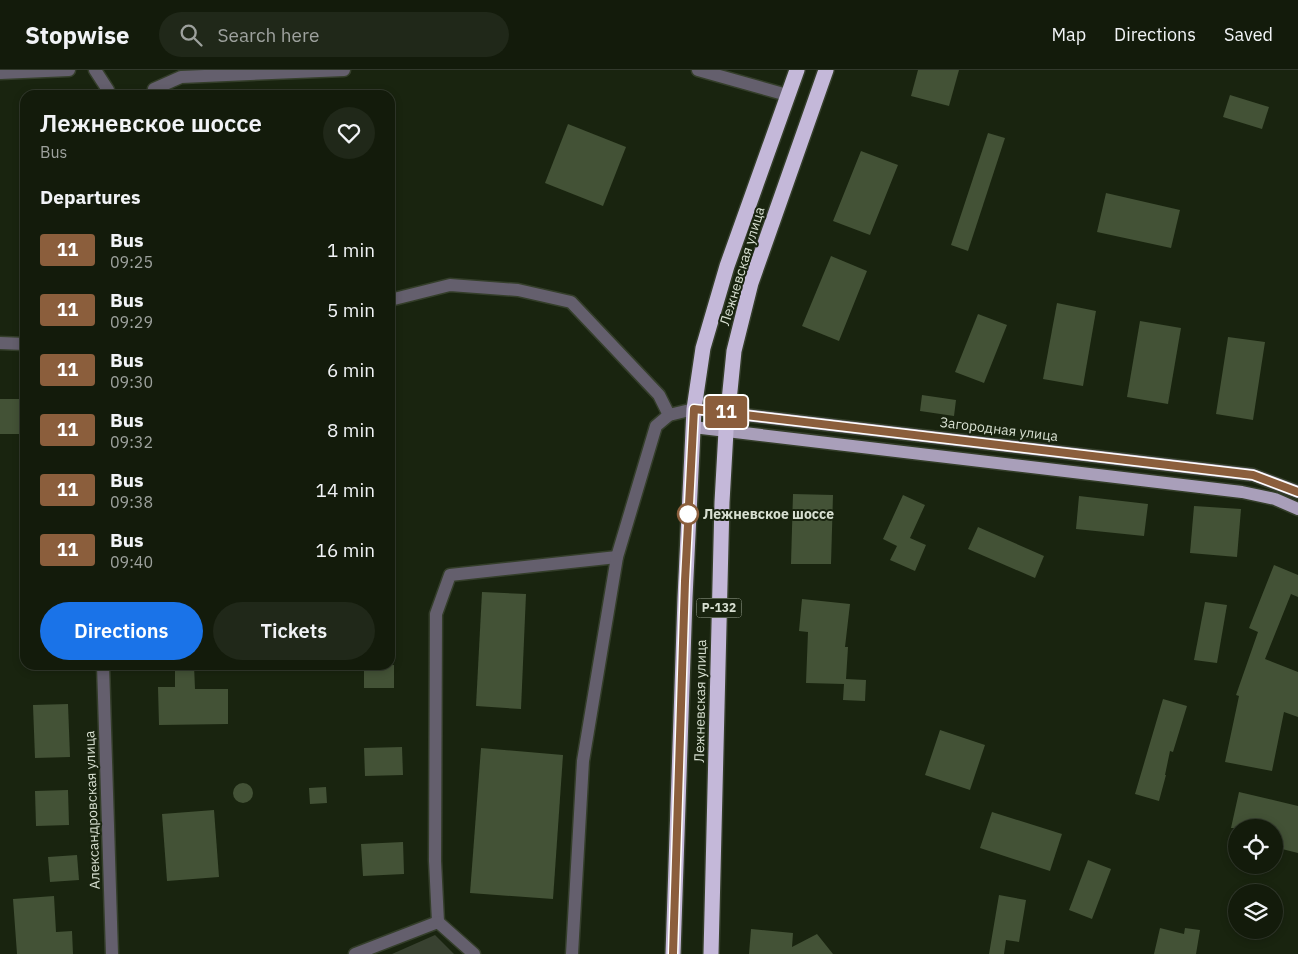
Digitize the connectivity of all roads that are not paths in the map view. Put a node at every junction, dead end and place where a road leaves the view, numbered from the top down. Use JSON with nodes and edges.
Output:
{"nodes":[{"id":1,"x":69,"y":70,"type":"edge"},
{"id":2,"x":95,"y":70,"type":"edge"},
{"id":3,"x":344,"y":70,"type":"edge"},
{"id":4,"x":698,"y":70,"type":"edge"},
{"id":5,"x":797,"y":70,"type":"edge"},
{"id":6,"x":826,"y":70,"type":"edge"},
{"id":7,"x":0,"y":73,"type":"edge"},
{"id":8,"x":154,"y":89,"type":"dead end"},
{"id":9,"x":108,"y":90,"type":"dead end"},
{"id":10,"x":786,"y":95,"type":"junction"},
{"id":11,"x":395,"y":299,"type":"edge"},
{"id":12,"x":0,"y":344,"type":"edge"},
{"id":13,"x":20,"y":344,"type":"edge"},
{"id":14,"x":694,"y":409,"type":"junction"},
{"id":15,"x":728,"y":412,"type":"junction"},
{"id":16,"x":669,"y":414,"type":"junction"},
{"id":17,"x":693,"y":427,"type":"junction"},
{"id":18,"x":726,"y":431,"type":"junction"},
{"id":19,"x":1298,"y":492,"type":"edge"},
{"id":20,"x":1298,"y":509,"type":"edge"},
{"id":21,"x":617,"y":557,"type":"junction"},
{"id":22,"x":103,"y":670,"type":"edge"},
{"id":23,"x":438,"y":922,"type":"junction"},
{"id":24,"x":112,"y":954,"type":"edge"},
{"id":25,"x":355,"y":954,"type":"edge"},
{"id":26,"x":474,"y":954,"type":"edge"},
{"id":27,"x":572,"y":954,"type":"edge"},
{"id":28,"x":673,"y":954,"type":"edge"},
{"id":29,"x":711,"y":954,"type":"edge"}],
"edges":[{"from":1,"to":7,"type":"street"},
{"from":2,"to":9,"type":"street"},
{"from":3,"to":8,"type":"street"},
{"from":4,"to":10,"type":"street"},
{"from":5,"to":10,"type":"highway","number":"Р-132"},
{"from":6,"to":15,"type":"highway","name":"Лежневская улица","number":"Р-132"},
{"from":10,"to":14,"type":"highway","name":"Лежневская улица","number":"Р-132"},
{"from":11,"to":16,"type":"street"},
{"from":12,"to":13,"type":"street"},
{"from":14,"to":15,"type":"main road","name":"Загородная улица"},
{"from":14,"to":16,"type":"street"},
{"from":14,"to":17,"type":"highway","name":"Лежневская улица","number":"Р-132"},
{"from":15,"to":18,"type":"highway","name":"Лежневская улица","number":"Р-132"},
{"from":15,"to":19,"type":"main road","name":"Загородная улица"},
{"from":16,"to":17,"type":"street"},
{"from":16,"to":21,"type":"street"},
{"from":17,"to":18,"type":"main road"},
{"from":17,"to":28,"type":"highway","name":"Лежневская улица","number":"Р-132"},
{"from":18,"to":20,"type":"main road"},
{"from":18,"to":29,"type":"highway","name":"Лежневская улица","number":"Р-132"},
{"from":21,"to":23,"type":"street"},
{"from":21,"to":27,"type":"street"},
{"from":22,"to":24,"type":"street","name":"Александровская улица"},
{"from":23,"to":25,"type":"street"},
{"from":23,"to":26,"type":"street"}]}
